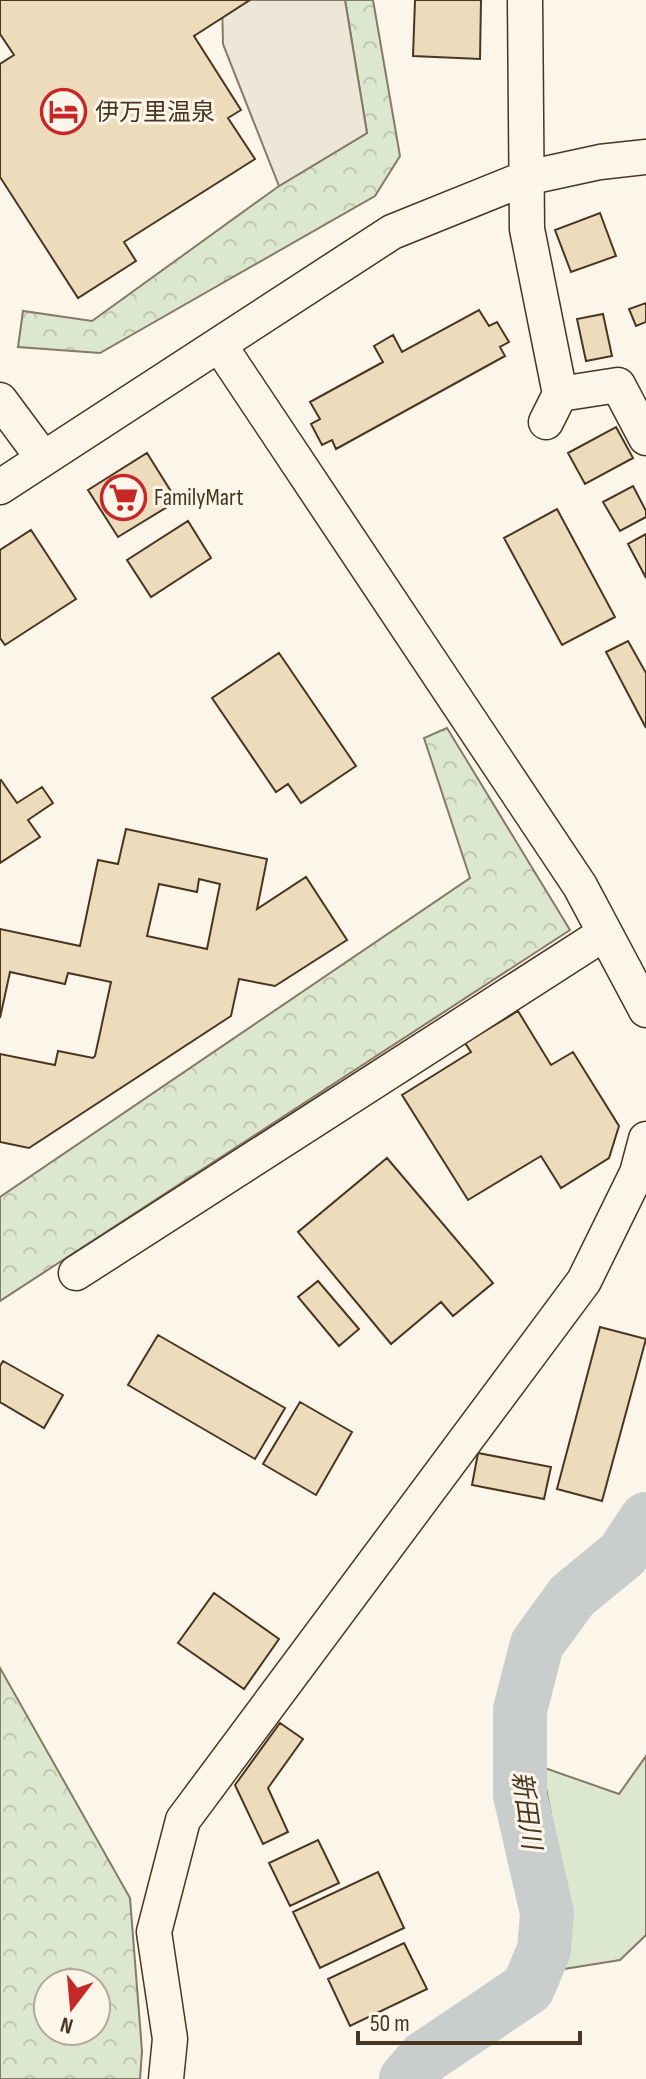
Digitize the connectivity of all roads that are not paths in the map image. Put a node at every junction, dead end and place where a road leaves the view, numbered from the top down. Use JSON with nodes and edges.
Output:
{"nodes":[{"id":1,"x":525,"y":0,"type":"edge"},
{"id":2,"x":646,"y":157,"type":"edge"},
{"id":3,"x":526,"y":178,"type":"junction"},
{"id":4,"x":220,"y":346,"type":"junction"},
{"id":5,"x":0,"y":400,"type":"edge"},
{"id":6,"x":646,"y":438,"type":"edge"},
{"id":7,"x":43,"y":458,"type":"junction"},
{"id":8,"x":0,"y":487,"type":"edge"},
{"id":9,"x":605,"y":933,"type":"junction"},
{"id":10,"x":646,"y":1010,"type":"edge"},
{"id":11,"x":646,"y":1139,"type":"edge"},
{"id":12,"x":76,"y":1273,"type":"dead end"},
{"id":13,"x":166,"y":2079,"type":"edge"}],
"edges":[{"from":1,"to":3,"type":"street"},
{"from":2,"to":3,"type":"street"},
{"from":3,"to":4,"type":"street"},
{"from":3,"to":6,"type":"street"},
{"from":4,"to":7,"type":"street"},
{"from":4,"to":9,"type":"street"},
{"from":5,"to":7,"type":"street"},
{"from":7,"to":8,"type":"street"},
{"from":9,"to":10,"type":"street"},
{"from":9,"to":12,"type":"street"},
{"from":11,"to":13,"type":"street"}]}
